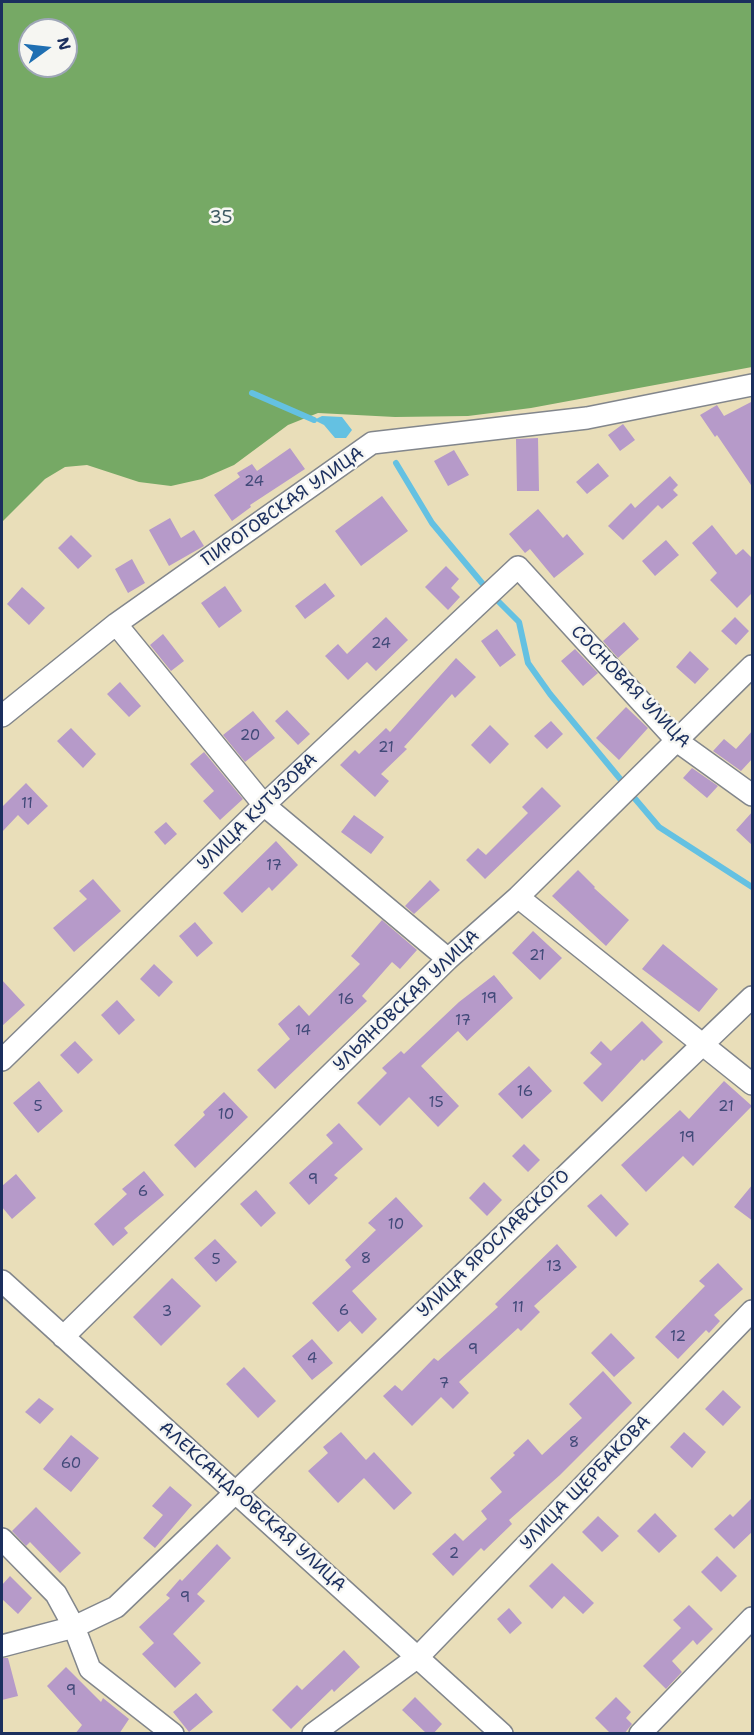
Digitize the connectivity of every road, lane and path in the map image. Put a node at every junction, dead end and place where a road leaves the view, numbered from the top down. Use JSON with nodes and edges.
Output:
{"nodes":[{"id":1,"x":753,"y":386,"type":"edge"},
{"id":2,"x":518,"y":567,"type":"joint"},
{"id":3,"x":116,"y":624,"type":"junction"},
{"id":4,"x":753,"y":666,"type":"edge"},
{"id":5,"x":2,"y":716,"type":"edge"},
{"id":6,"x":677,"y":741,"type":"junction"},
{"id":7,"x":753,"y":795,"type":"edge"},
{"id":8,"x":264,"y":805,"type":"junction"},
{"id":9,"x":518,"y":897,"type":"junction"},
{"id":10,"x":448,"y":959,"type":"junction"},
{"id":11,"x":753,"y":997,"type":"edge"},
{"id":12,"x":703,"y":1045,"type":"junction"},
{"id":13,"x":2,"y":1060,"type":"edge"},
{"id":14,"x":753,"y":1084,"type":"edge"},
{"id":15,"x":2,"y":1281,"type":"edge"},
{"id":16,"x":753,"y":1311,"type":"edge"},
{"id":17,"x":63,"y":1336,"type":"junction"},
{"id":18,"x":235,"y":1491,"type":"junction"},
{"id":19,"x":2,"y":1539,"type":"edge"},
{"id":20,"x":753,"y":1618,"type":"edge"},
{"id":21,"x":74,"y":1627,"type":"junction"},
{"id":22,"x":2,"y":1646,"type":"edge"},
{"id":23,"x":419,"y":1656,"type":"junction"},
{"id":24,"x":173,"y":1734,"type":"edge"},
{"id":25,"x":313,"y":1734,"type":"edge"},
{"id":26,"x":502,"y":1734,"type":"edge"},
{"id":27,"x":640,"y":1734,"type":"edge"}],
"edges":[{"from":1,"to":3,"type":"street","name":"ПИРОГОВСКАЯ УЛИЦА"},
{"from":2,"to":6,"type":"street","name":"СОСНОВАЯ УЛИЦА"},
{"from":2,"to":8,"type":"street","name":"УЛИЦА КУТУЗОВА"},
{"from":3,"to":5,"type":"street","name":"ПИРОГОВСКАЯ УЛИЦА"},
{"from":3,"to":8,"type":"street"},
{"from":4,"to":6,"type":"street","name":"УЛЬЯНОВСКАЯ УЛИЦА"},
{"from":6,"to":7,"type":"street","name":"СОСНОВАЯ УЛИЦА"},
{"from":6,"to":9,"type":"street","name":"УЛЬЯНОВСКАЯ УЛИЦА"},
{"from":8,"to":10,"type":"street"},
{"from":8,"to":13,"type":"street","name":"УЛИЦА КУТУЗОВА"},
{"from":9,"to":10,"type":"street","name":"УЛЬЯНОВСКАЯ УЛИЦА"},
{"from":9,"to":12,"type":"street"},
{"from":10,"to":17,"type":"street","name":"УЛЬЯНОВСКАЯ УЛИЦА"},
{"from":11,"to":12,"type":"street","name":"УЛИЦА ЯРОСЛАВСКОГО"},
{"from":12,"to":14,"type":"street"},
{"from":12,"to":18,"type":"street","name":"УЛИЦА ЯРОСЛАВСКОГО"},
{"from":15,"to":17,"type":"street","name":"АЛЕКСАНДРОВСКАЯ УЛИЦА"},
{"from":16,"to":23,"type":"street","name":"УЛИЦА ЩЕРБАКОВА"},
{"from":17,"to":18,"type":"street","name":"АЛЕКСАНДРОВСКАЯ УЛИЦА"},
{"from":18,"to":21,"type":"street","name":"УЛИЦА ЯРОСЛАВСКОГО"},
{"from":18,"to":23,"type":"street","name":"АЛЕКСАНДРОВСКАЯ УЛИЦА"},
{"from":19,"to":21,"type":"street"},
{"from":20,"to":27,"type":"street"},
{"from":21,"to":22,"type":"street","name":"УЛИЦА ЯРОСЛАВСКОГО"},
{"from":21,"to":24,"type":"street"},
{"from":23,"to":25,"type":"street","name":"УЛИЦА ЩЕРБАКОВА"},
{"from":23,"to":26,"type":"street","name":"АЛЕКСАНДРОВСКАЯ УЛИЦА"}]}
